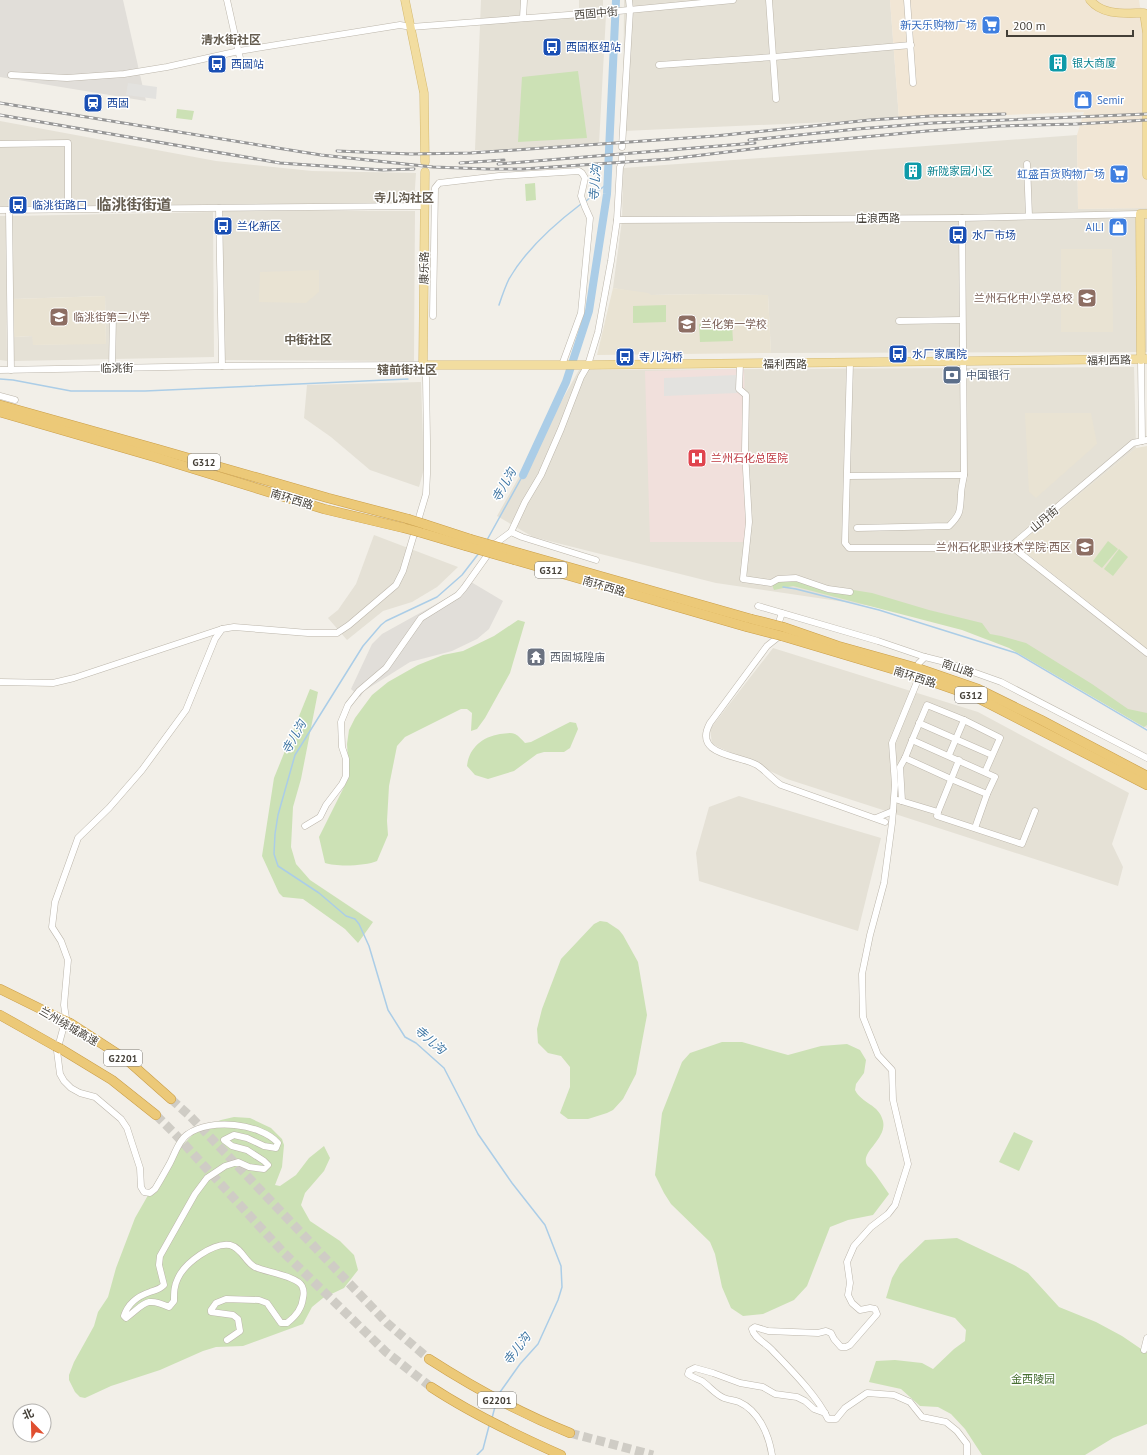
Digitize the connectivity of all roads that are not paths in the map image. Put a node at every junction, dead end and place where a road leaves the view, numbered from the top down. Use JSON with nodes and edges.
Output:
{"nodes":[{"id":1,"x":227,"y":0,"type":"edge"},
{"id":2,"x":405,"y":0,"type":"edge"},
{"id":3,"x":524,"y":0,"type":"edge"},
{"id":4,"x":629,"y":0,"type":"edge"},
{"id":5,"x":733,"y":0,"type":"edge"},
{"id":6,"x":769,"y":0,"type":"edge"},
{"id":7,"x":907,"y":0,"type":"edge"},
{"id":8,"x":1090,"y":0,"type":"edge"},
{"id":9,"x":693,"y":2,"type":"edge"},
{"id":10,"x":627,"y":10,"type":"junction"},
{"id":11,"x":1145,"y":13,"type":"edge"},
{"id":12,"x":523,"y":18,"type":"junction"},
{"id":13,"x":411,"y":27,"type":"junction"},
{"id":14,"x":910,"y":45,"type":"junction"},
{"id":15,"x":239,"y":51,"type":"junction"},
{"id":16,"x":774,"y":57,"type":"junction"},
{"id":17,"x":659,"y":65,"type":"dead end"},
{"id":18,"x":242,"y":67,"type":"dead end"},
{"id":19,"x":11,"y":75,"type":"dead end"},
{"id":20,"x":913,"y":82,"type":"dead end"},
{"id":21,"x":776,"y":99,"type":"dead end"},
{"id":22,"x":0,"y":144,"type":"edge"},
{"id":23,"x":622,"y":147,"type":"dead end"},
{"id":24,"x":622,"y":157,"type":"dead end"},
{"id":25,"x":425,"y":162,"type":"dead end"},
{"id":26,"x":1027,"y":164,"type":"dead end"},
{"id":27,"x":425,"y":172,"type":"dead end"},
{"id":28,"x":1147,"y":174,"type":"edge"},
{"id":29,"x":424,"y":206,"type":"junction"},
{"id":30,"x":219,"y":208,"type":"junction"},
{"id":31,"x":68,"y":209,"type":"junction"},
{"id":32,"x":0,"y":210,"type":"edge"},
{"id":33,"x":9,"y":210,"type":"junction"},
{"id":34,"x":1144,"y":214,"type":"edge"},
{"id":35,"x":1029,"y":216,"type":"junction"},
{"id":36,"x":962,"y":218,"type":"junction"},
{"id":37,"x":617,"y":220,"type":"junction"},
{"id":38,"x":113,"y":314,"type":"dead end"},
{"id":39,"x":433,"y":316,"type":"dead end"},
{"id":40,"x":962,"y":320,"type":"junction"},
{"id":41,"x":899,"y":321,"type":"dead end"},
{"id":42,"x":1144,"y":360,"type":"edge"},
{"id":43,"x":962,"y":362,"type":"junction"},
{"id":44,"x":850,"y":363,"type":"junction"},
{"id":45,"x":740,"y":364,"type":"junction"},
{"id":46,"x":423,"y":365,"type":"junction"},
{"id":47,"x":564,"y":365,"type":"junction"},
{"id":48,"x":586,"y":365,"type":"junction"},
{"id":49,"x":222,"y":366,"type":"junction"},
{"id":50,"x":112,"y":368,"type":"junction"},
{"id":51,"x":0,"y":370,"type":"edge"},
{"id":52,"x":12,"y":370,"type":"junction"},
{"id":53,"x":0,"y":396,"type":"edge"},
{"id":54,"x":15,"y":400,"type":"dead end"},
{"id":55,"x":0,"y":405,"type":"edge"},
{"id":56,"x":0,"y":412,"type":"edge"},
{"id":57,"x":1145,"y":441,"type":"edge"},
{"id":58,"x":156,"y":453,"type":"junction"},
{"id":59,"x":964,"y":475,"type":"junction"},
{"id":60,"x":848,"y":476,"type":"junction"},
{"id":61,"x":406,"y":523,"type":"junction"},
{"id":62,"x":857,"y":528,"type":"dead end"},
{"id":63,"x":511,"y":532,"type":"junction"},
{"id":64,"x":468,"y":543,"type":"junction"},
{"id":65,"x":1011,"y":546,"type":"junction"},
{"id":66,"x":596,"y":560,"type":"dead end"},
{"id":67,"x":850,"y":592,"type":"dead end"},
{"id":68,"x":758,"y":606,"type":"dead end"},
{"id":69,"x":779,"y":612,"type":"junction"},
{"id":70,"x":222,"y":629,"type":"junction"},
{"id":71,"x":783,"y":632,"type":"junction"},
{"id":72,"x":1147,"y":653,"type":"edge"},
{"id":73,"x":925,"y":657,"type":"junction"},
{"id":74,"x":919,"y":663,"type":"dead end"},
{"id":75,"x":0,"y":682,"type":"edge"},
{"id":76,"x":917,"y":682,"type":"dead end"},
{"id":77,"x":964,"y":720,"type":"junction"},
{"id":78,"x":919,"y":723,"type":"junction"},
{"id":79,"x":956,"y":739,"type":"junction"},
{"id":80,"x":912,"y":740,"type":"junction"},
{"id":81,"x":949,"y":755,"type":"junction"},
{"id":82,"x":992,"y":755,"type":"junction"},
{"id":83,"x":905,"y":758,"type":"junction"},
{"id":84,"x":1147,"y":758,"type":"edge"},
{"id":85,"x":959,"y":760,"type":"junction"},
{"id":86,"x":985,"y":772,"type":"junction"},
{"id":87,"x":1147,"y":776,"type":"edge"},
{"id":88,"x":951,"y":779,"type":"junction"},
{"id":89,"x":1147,"y":785,"type":"edge"},
{"id":90,"x":987,"y":794,"type":"junction"},
{"id":91,"x":894,"y":798,"type":"junction"},
{"id":92,"x":902,"y":801,"type":"junction"},
{"id":93,"x":893,"y":811,"type":"junction"},
{"id":94,"x":1035,"y":811,"type":"dead end"},
{"id":95,"x":938,"y":812,"type":"junction"},
{"id":96,"x":876,"y":818,"type":"junction"},
{"id":97,"x":885,"y":822,"type":"dead end"},
{"id":98,"x":305,"y":826,"type":"dead end"},
{"id":99,"x":975,"y":828,"type":"junction"},
{"id":100,"x":0,"y":989,"type":"edge"},
{"id":101,"x":0,"y":1015,"type":"edge"},
{"id":102,"x":172,"y":1099,"type":"tunnel mouth"},
{"id":103,"x":156,"y":1115,"type":"tunnel mouth"},
{"id":104,"x":1147,"y":1338,"type":"edge"},
{"id":105,"x":227,"y":1340,"type":"dead end"},
{"id":106,"x":1144,"y":1350,"type":"dead end"},
{"id":107,"x":429,"y":1358,"type":"tunnel mouth"},
{"id":108,"x":431,"y":1388,"type":"tunnel mouth"},
{"id":109,"x":826,"y":1414,"type":"junction"},
{"id":110,"x":570,"y":1433,"type":"tunnel mouth"},
{"id":111,"x":560,"y":1455,"type":"edge"},
{"id":112,"x":772,"y":1455,"type":"edge"},
{"id":113,"x":967,"y":1455,"type":"edge"}],
"edges":[{"from":1,"to":15,"type":"street"},
{"from":2,"to":13,"type":"main road"},
{"from":3,"to":12,"type":"street"},
{"from":4,"to":10,"type":"street"},
{"from":5,"to":9,"type":"street","name":"西固中街"},
{"from":6,"to":16,"type":"street"},
{"from":7,"to":14,"type":"street"},
{"from":8,"to":11,"type":"main road"},
{"from":9,"to":10,"type":"street","name":"西固中街"},
{"from":10,"to":12,"type":"street","name":"西固中街"},
{"from":10,"to":23,"type":"street"},
{"from":11,"to":28,"type":"main road"},
{"from":12,"to":13,"type":"street","name":"西固中街"},
{"from":13,"to":15,"type":"street","name":"西固中街"},
{"from":13,"to":25,"type":"main road"},
{"from":14,"to":16,"type":"street"},
{"from":14,"to":20,"type":"street"},
{"from":15,"to":18,"type":"street"},
{"from":15,"to":19,"type":"street","name":"西固中街"},
{"from":16,"to":17,"type":"street"},
{"from":16,"to":21,"type":"street"},
{"from":22,"to":31,"type":"street"},
{"from":24,"to":37,"type":"street"},
{"from":26,"to":35,"type":"street"},
{"from":27,"to":29,"type":"main road","name":"康乐路"},
{"from":29,"to":30,"type":"street"},
{"from":29,"to":46,"type":"main road","name":"康乐路"},
{"from":30,"to":31,"type":"street"},
{"from":30,"to":49,"type":"street"},
{"from":31,"to":33,"type":"street"},
{"from":32,"to":33,"type":"street"},
{"from":33,"to":52,"type":"street"},
{"from":34,"to":35,"type":"street","name":"庄浪西路"},
{"from":34,"to":42,"type":"main road"},
{"from":35,"to":36,"type":"street","name":"庄浪西路"},
{"from":36,"to":37,"type":"street","name":"庄浪西路"},
{"from":36,"to":40,"type":"street"},
{"from":37,"to":48,"type":"street"},
{"from":38,"to":50,"type":"street"},
{"from":39,"to":47,"type":"street"},
{"from":40,"to":41,"type":"street"},
{"from":40,"to":43,"type":"street"},
{"from":42,"to":43,"type":"main road","name":"福利西路"},
{"from":42,"to":57,"type":"street"},
{"from":43,"to":44,"type":"main road","name":"福利西路"},
{"from":43,"to":59,"type":"street"},
{"from":44,"to":45,"type":"main road","name":"福利西路"},
{"from":44,"to":60,"type":"street"},
{"from":45,"to":48,"type":"main road","name":"福利西路"},
{"from":45,"to":67,"type":"street"},
{"from":46,"to":47,"type":"main road","name":"福利西路"},
{"from":46,"to":49,"type":"street","name":"临洮街"},
{"from":46,"to":70,"type":"street"},
{"from":47,"to":48,"type":"main road","name":"福利西路"},
{"from":48,"to":63,"type":"street"},
{"from":49,"to":50,"type":"street","name":"临洮街"},
{"from":50,"to":52,"type":"street","name":"临洮街"},
{"from":51,"to":52,"type":"street","name":"临洮街"},
{"from":53,"to":54,"type":"street"},
{"from":55,"to":58,"type":"highway","name":"南环西路","number":"G312"},
{"from":56,"to":58,"type":"highway","name":"南环西路","number":"G312"},
{"from":57,"to":65,"type":"street","name":"山丹街"},
{"from":58,"to":61,"type":"highway","name":"南环西路","number":"G312"},
{"from":59,"to":60,"type":"street"},
{"from":59,"to":62,"type":"street"},
{"from":60,"to":65,"type":"street"},
{"from":61,"to":64,"type":"highway","name":"南环西路","number":"G312","bridge":true},
{"from":61,"to":64,"type":"highway","name":"南环西路","number":"G312","bridge":true},
{"from":63,"to":66,"type":"street"},
{"from":63,"to":98,"type":"street"},
{"from":64,"to":71,"type":"highway","name":"南环西路","number":"G312","bridge":true},
{"from":65,"to":72,"type":"street"},
{"from":68,"to":69,"type":"street","name":"南山路"},
{"from":69,"to":73,"type":"street","name":"南山路"},
{"from":69,"to":96,"type":"street"},
{"from":70,"to":75,"type":"street"},
{"from":70,"to":105,"type":"street"},
{"from":71,"to":87,"type":"highway","name":"南环西路","number":"G312"},
{"from":71,"to":89,"type":"highway","name":"南环西路","number":"G312"},
{"from":73,"to":74,"type":"street"},
{"from":73,"to":84,"type":"street","name":"南山路"},
{"from":76,"to":91,"type":"street"},
{"from":77,"to":78,"type":"street"},
{"from":77,"to":79,"type":"street"},
{"from":77,"to":82,"type":"street"},
{"from":78,"to":79,"type":"street"},
{"from":78,"to":80,"type":"street"},
{"from":79,"to":81,"type":"street"},
{"from":79,"to":82,"type":"street"},
{"from":80,"to":81,"type":"street"},
{"from":80,"to":83,"type":"street"},
{"from":81,"to":85,"type":"street"},
{"from":82,"to":86,"type":"street"},
{"from":83,"to":88,"type":"street"},
{"from":83,"to":92,"type":"street"},
{"from":85,"to":86,"type":"street"},
{"from":85,"to":88,"type":"street"},
{"from":86,"to":90,"type":"street"},
{"from":88,"to":90,"type":"street"},
{"from":88,"to":95,"type":"street"},
{"from":90,"to":99,"type":"street"},
{"from":91,"to":92,"type":"street"},
{"from":91,"to":93,"type":"street"},
{"from":92,"to":95,"type":"street"},
{"from":93,"to":96,"type":"street"},
{"from":93,"to":109,"type":"street"},
{"from":94,"to":99,"type":"street"},
{"from":95,"to":99,"type":"street"},
{"from":96,"to":97,"type":"street"},
{"from":100,"to":102,"type":"highway","name":"兰州绕城高速","number":"G2201","bridge":true},
{"from":101,"to":103,"type":"highway","number":"G2201"},
{"from":104,"to":106,"type":"street"},
{"from":107,"to":110,"type":"highway","number":"G2201"},
{"from":108,"to":111,"type":"highway","number":"G2201"},
{"from":109,"to":112,"type":"street"},
{"from":109,"to":113,"type":"street"}]}
